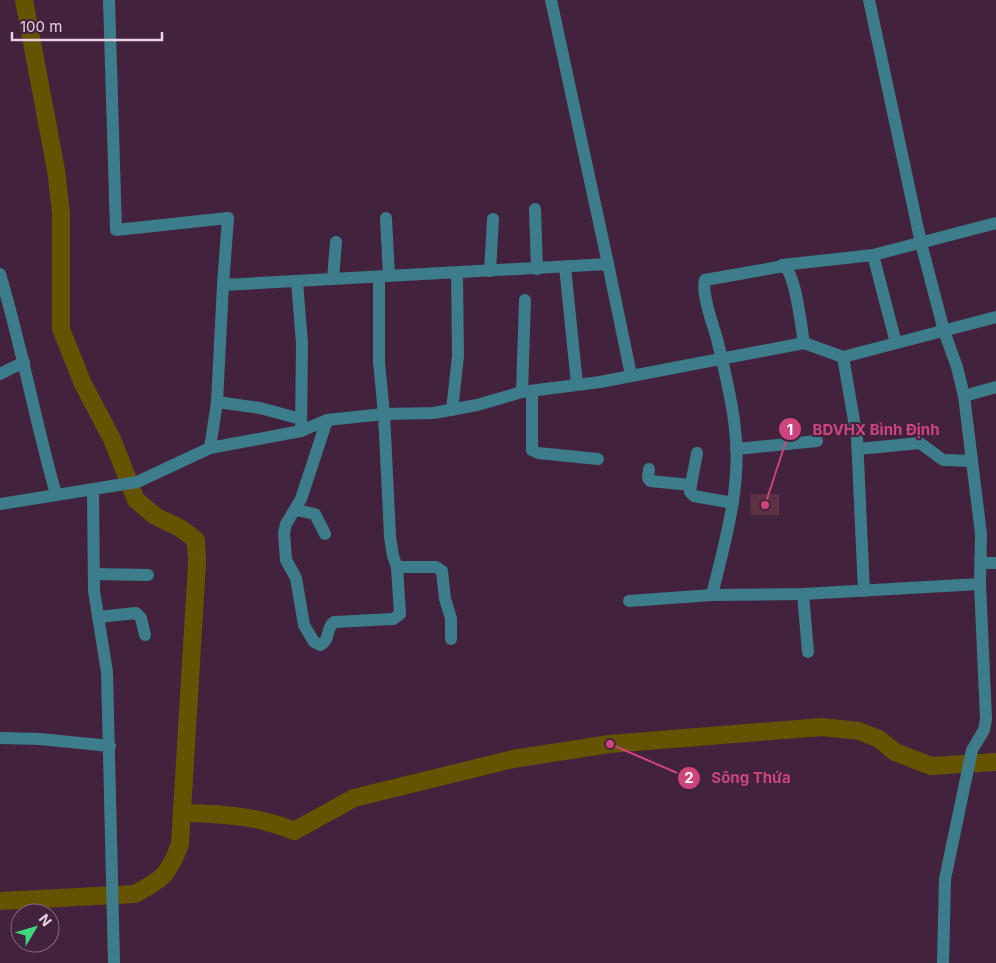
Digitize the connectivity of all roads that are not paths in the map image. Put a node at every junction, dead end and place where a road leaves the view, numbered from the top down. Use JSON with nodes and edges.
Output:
{"nodes":[{"id":1,"x":109,"y":0,"type":"edge"},
{"id":2,"x":551,"y":0,"type":"edge"},
{"id":3,"x":869,"y":0,"type":"edge"},
{"id":4,"x":534,"y":210,"type":"dead end"},
{"id":5,"x":386,"y":218,"type":"dead end"},
{"id":6,"x":493,"y":219,"type":"dead end"},
{"id":7,"x":996,"y":223,"type":"edge"},
{"id":8,"x":336,"y":242,"type":"dead end"},
{"id":9,"x":921,"y":243,"type":"junction"},
{"id":10,"x":873,"y":255,"type":"junction"},
{"id":11,"x":608,"y":264,"type":"junction"},
{"id":12,"x":782,"y":265,"type":"junction"},
{"id":13,"x":565,"y":267,"type":"junction"},
{"id":14,"x":537,"y":268,"type":"junction"},
{"id":15,"x":490,"y":271,"type":"junction"},
{"id":16,"x":457,"y":273,"type":"junction"},
{"id":17,"x":0,"y":274,"type":"edge"},
{"id":18,"x":384,"y":277,"type":"junction"},
{"id":19,"x":333,"y":280,"type":"junction"},
{"id":20,"x":297,"y":282,"type":"junction"},
{"id":21,"x":223,"y":284,"type":"junction"},
{"id":22,"x":525,"y":300,"type":"dead end"},
{"id":23,"x":996,"y":317,"type":"edge"},
{"id":24,"x":944,"y":331,"type":"junction"},
{"id":25,"x":804,"y":343,"type":"junction"},
{"id":26,"x":896,"y":343,"type":"junction"},
{"id":27,"x":843,"y":356,"type":"junction"},
{"id":28,"x":722,"y":358,"type":"junction"},
{"id":29,"x":24,"y":362,"type":"junction"},
{"id":30,"x":0,"y":374,"type":"edge"},
{"id":31,"x":631,"y":375,"type":"junction"},
{"id":32,"x":577,"y":384,"type":"junction"},
{"id":33,"x":996,"y":387,"type":"edge"},
{"id":34,"x":527,"y":392,"type":"junction"},
{"id":35,"x":964,"y":396,"type":"junction"},
{"id":36,"x":217,"y":402,"type":"junction"},
{"id":37,"x":452,"y":410,"type":"junction"},
{"id":38,"x":384,"y":414,"type":"junction"},
{"id":39,"x":327,"y":420,"type":"junction"},
{"id":40,"x":301,"y":425,"type":"junction"},
{"id":41,"x":817,"y":441,"type":"dead end"},
{"id":42,"x":210,"y":448,"type":"junction"},
{"id":43,"x":736,"y":449,"type":"junction"},
{"id":44,"x":858,"y":449,"type":"junction"},
{"id":45,"x":697,"y":453,"type":"dead end"},
{"id":46,"x":598,"y":459,"type":"dead end"},
{"id":47,"x":972,"y":461,"type":"junction"},
{"id":48,"x":649,"y":469,"type":"dead end"},
{"id":49,"x":691,"y":485,"type":"junction"},
{"id":50,"x":93,"y":490,"type":"junction"},
{"id":51,"x":56,"y":494,"type":"junction"},
{"id":52,"x":0,"y":504,"type":"edge"},
{"id":53,"x":733,"y":504,"type":"junction"},
{"id":54,"x":296,"y":510,"type":"junction"},
{"id":55,"x":325,"y":534,"type":"dead end"},
{"id":56,"x":982,"y":563,"type":"junction"},
{"id":57,"x":996,"y":563,"type":"edge"},
{"id":58,"x":397,"y":567,"type":"junction"},
{"id":59,"x":94,"y":574,"type":"junction"},
{"id":60,"x":148,"y":575,"type":"dead end"},
{"id":61,"x":980,"y":584,"type":"junction"},
{"id":62,"x":864,"y":591,"type":"junction"},
{"id":63,"x":803,"y":594,"type":"junction"},
{"id":64,"x":712,"y":595,"type":"junction"},
{"id":65,"x":629,"y":601,"type":"dead end"},
{"id":66,"x":98,"y":617,"type":"junction"},
{"id":67,"x":145,"y":635,"type":"dead end"},
{"id":68,"x":451,"y":639,"type":"dead end"},
{"id":69,"x":808,"y":652,"type":"dead end"},
{"id":70,"x":0,"y":738,"type":"edge"},
{"id":71,"x":110,"y":746,"type":"junction"},
{"id":72,"x":114,"y":963,"type":"edge"},
{"id":73,"x":943,"y":963,"type":"edge"}],
"edges":[{"from":1,"to":21,"type":"street"},
{"from":2,"to":11,"type":"street"},
{"from":3,"to":9,"type":"street"},
{"from":4,"to":14,"type":"street"},
{"from":5,"to":18,"type":"street"},
{"from":6,"to":15,"type":"street"},
{"from":7,"to":9,"type":"street"},
{"from":8,"to":19,"type":"street"},
{"from":9,"to":10,"type":"street"},
{"from":9,"to":24,"type":"street"},
{"from":10,"to":12,"type":"street"},
{"from":10,"to":26,"type":"street"},
{"from":11,"to":13,"type":"street"},
{"from":11,"to":31,"type":"street"},
{"from":12,"to":25,"type":"street"},
{"from":12,"to":28,"type":"street"},
{"from":13,"to":14,"type":"street"},
{"from":13,"to":32,"type":"street"},
{"from":14,"to":15,"type":"street"},
{"from":15,"to":16,"type":"street"},
{"from":16,"to":18,"type":"street"},
{"from":16,"to":37,"type":"street"},
{"from":17,"to":29,"type":"street"},
{"from":18,"to":19,"type":"street"},
{"from":18,"to":38,"type":"street"},
{"from":19,"to":20,"type":"street"},
{"from":20,"to":21,"type":"street"},
{"from":20,"to":40,"type":"street"},
{"from":21,"to":36,"type":"street"},
{"from":22,"to":34,"type":"street"},
{"from":23,"to":24,"type":"street"},
{"from":24,"to":26,"type":"street"},
{"from":24,"to":35,"type":"street"},
{"from":25,"to":27,"type":"street"},
{"from":25,"to":28,"type":"street"},
{"from":26,"to":27,"type":"street"},
{"from":27,"to":44,"type":"street"},
{"from":28,"to":31,"type":"street"},
{"from":28,"to":43,"type":"street"},
{"from":29,"to":30,"type":"street"},
{"from":29,"to":51,"type":"street"},
{"from":31,"to":32,"type":"street"},
{"from":32,"to":34,"type":"street"},
{"from":33,"to":35,"type":"street"},
{"from":34,"to":37,"type":"street"},
{"from":34,"to":46,"type":"street"},
{"from":35,"to":47,"type":"street"},
{"from":36,"to":40,"type":"street"},
{"from":36,"to":42,"type":"street"},
{"from":37,"to":38,"type":"street"},
{"from":38,"to":39,"type":"street"},
{"from":38,"to":58,"type":"street"},
{"from":39,"to":40,"type":"street"},
{"from":39,"to":54,"type":"street"},
{"from":40,"to":42,"type":"street"},
{"from":41,"to":43,"type":"street"},
{"from":42,"to":50,"type":"street"},
{"from":43,"to":53,"type":"street"},
{"from":44,"to":47,"type":"street"},
{"from":44,"to":62,"type":"street"},
{"from":45,"to":49,"type":"street"},
{"from":47,"to":56,"type":"street"},
{"from":48,"to":49,"type":"street"},
{"from":49,"to":53,"type":"street"},
{"from":50,"to":51,"type":"street"},
{"from":50,"to":59,"type":"street"},
{"from":51,"to":52,"type":"street"},
{"from":53,"to":64,"type":"street"},
{"from":54,"to":55,"type":"street"},
{"from":54,"to":58,"type":"street"},
{"from":56,"to":57,"type":"street"},
{"from":56,"to":61,"type":"street"},
{"from":58,"to":68,"type":"street"},
{"from":59,"to":60,"type":"street"},
{"from":59,"to":66,"type":"street"},
{"from":61,"to":62,"type":"street"},
{"from":61,"to":73,"type":"street"},
{"from":62,"to":63,"type":"street"},
{"from":63,"to":64,"type":"street"},
{"from":63,"to":69,"type":"street"},
{"from":64,"to":65,"type":"street"},
{"from":66,"to":67,"type":"street"},
{"from":66,"to":71,"type":"street"},
{"from":70,"to":71,"type":"street"},
{"from":71,"to":72,"type":"street"}]}
